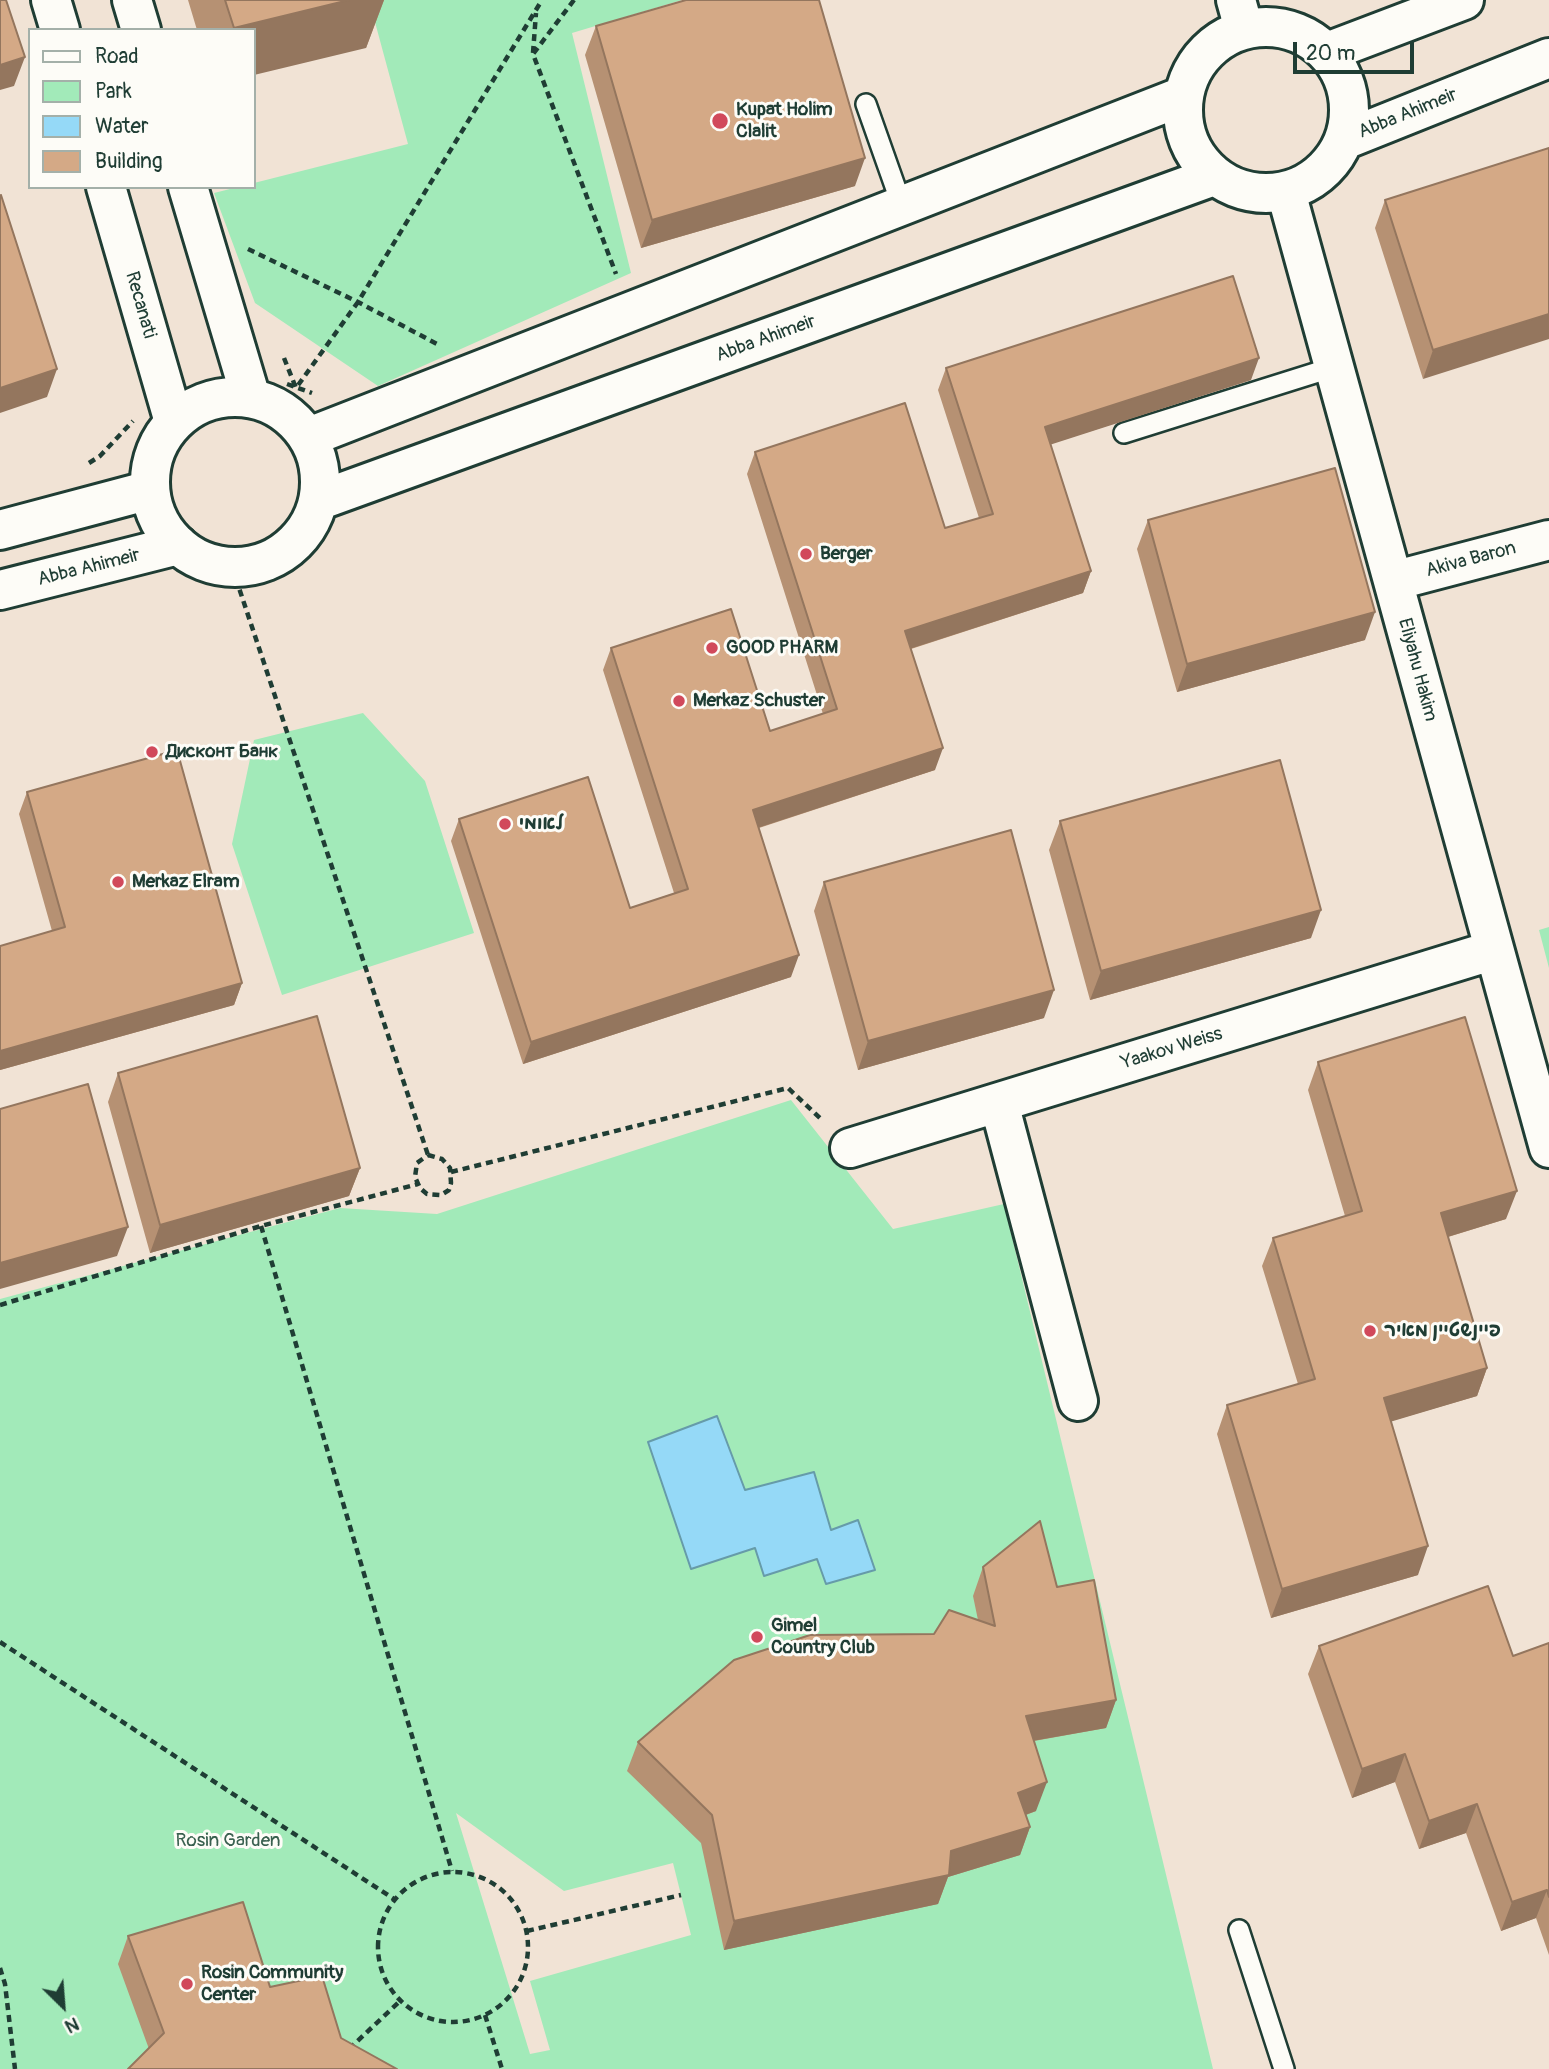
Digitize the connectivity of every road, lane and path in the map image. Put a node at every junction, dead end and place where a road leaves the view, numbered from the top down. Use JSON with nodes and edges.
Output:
{"nodes":[{"id":1,"x":51,"y":0,"type":"edge"},
{"id":2,"x":132,"y":0,"type":"edge"},
{"id":3,"x":542,"y":0,"type":"edge"},
{"id":4,"x":574,"y":0,"type":"edge"},
{"id":5,"x":1464,"y":0,"type":"edge"},
{"id":6,"x":536,"y":9,"type":"junction"},
{"id":7,"x":1240,"y":15,"type":"edge"},
{"id":8,"x":59,"y":28,"type":"edge"},
{"id":9,"x":140,"y":28,"type":"edge"},
{"id":10,"x":1327,"y":52,"type":"junction"},
{"id":11,"x":533,"y":54,"type":"junction"},
{"id":12,"x":1549,"y":58,"type":"edge"},
{"id":13,"x":1183,"y":96,"type":"junction"},
{"id":14,"x":866,"y":104,"type":"dead end"},
{"id":15,"x":1344,"y":139,"type":"junction"},
{"id":16,"x":1214,"y":176,"type":"junction"},
{"id":17,"x":107,"y":189,"type":"edge"},
{"id":18,"x":189,"y":189,"type":"edge"},
{"id":19,"x":1286,"y":192,"type":"junction"},
{"id":20,"x":902,"y":206,"type":"junction"},
{"id":21,"x":245,"y":258,"type":"dead end"},
{"id":22,"x":619,"y":282,"type":"dead end"},
{"id":23,"x":358,"y":302,"type":"junction"},
{"id":24,"x":280,"y":349,"type":"dead end"},
{"id":25,"x":1334,"y":367,"type":"junction"},
{"id":26,"x":484,"y":369,"type":"junction"},
{"id":27,"x":251,"y":398,"type":"junction"},
{"id":28,"x":174,"y":422,"type":"junction"},
{"id":29,"x":1124,"y":433,"type":"dead end"},
{"id":30,"x":309,"y":437,"type":"junction"},
{"id":31,"x":150,"y":490,"type":"junction"},
{"id":32,"x":318,"y":501,"type":"junction"},
{"id":33,"x":0,"y":530,"type":"edge"},
{"id":34,"x":1549,"y":540,"type":"edge"},
{"id":35,"x":178,"y":545,"type":"junction"},
{"id":36,"x":232,"y":567,"type":"junction"},
{"id":37,"x":1393,"y":581,"type":"junction"},
{"id":38,"x":0,"y":590,"type":"edge"},
{"id":39,"x":1494,"y":950,"type":"junction"},
{"id":40,"x":999,"y":1103,"type":"junction"},
{"id":41,"x":850,"y":1148,"type":"joint"},
{"id":42,"x":1549,"y":1148,"type":"edge"},
{"id":43,"x":428,"y":1155,"type":"junction"},
{"id":44,"x":451,"y":1172,"type":"junction"},
{"id":45,"x":418,"y":1184,"type":"junction"},
{"id":46,"x":261,"y":1226,"type":"junction"},
{"id":47,"x":0,"y":1306,"type":"edge"},
{"id":48,"x":1078,"y":1401,"type":"dead end"},
{"id":49,"x":0,"y":1642,"type":"edge"},
{"id":50,"x":452,"y":1871,"type":"junction"},
{"id":51,"x":681,"y":1895,"type":"dead end"},
{"id":52,"x":394,"y":1899,"type":"junction"},
{"id":53,"x":1239,"y":1930,"type":"dead end"},
{"id":54,"x":527,"y":1931,"type":"junction"},
{"id":55,"x":0,"y":1968,"type":"edge"},
{"id":56,"x":400,"y":2001,"type":"junction"},
{"id":57,"x":485,"y":2015,"type":"junction"},
{"id":58,"x":340,"y":2057,"type":"edge"},
{"id":59,"x":15,"y":2069,"type":"edge"},
{"id":60,"x":502,"y":2069,"type":"edge"},
{"id":61,"x":1284,"y":2069,"type":"edge"}],
"edges":[{"from":1,"to":8,"type":"street"},
{"from":2,"to":9,"type":"street"},
{"from":3,"to":6,"type":"path"},
{"from":4,"to":11,"type":"path"},
{"from":5,"to":10,"type":"street"},
{"from":6,"to":11,"type":"path"},
{"from":6,"to":23,"type":"path"},
{"from":7,"to":10,"type":"street"},
{"from":7,"to":13,"type":"street"},
{"from":10,"to":15,"type":"street"},
{"from":11,"to":22,"type":"path"},
{"from":12,"to":15,"type":"street","name":"Abba Ahimeir"},
{"from":13,"to":16,"type":"street"},
{"from":13,"to":20,"type":"street"},
{"from":14,"to":20,"type":"lane"},
{"from":15,"to":19,"type":"street"},
{"from":16,"to":19,"type":"street"},
{"from":16,"to":32,"type":"street","name":"Abba Ahimeir"},
{"from":17,"to":28,"type":"street","name":"Recanati"},
{"from":18,"to":27,"type":"street"},
{"from":19,"to":25,"type":"street","name":"Eliyahu Hakim"},
{"from":20,"to":26,"type":"street"},
{"from":21,"to":23,"type":"path"},
{"from":23,"to":24,"type":"path"},
{"from":23,"to":26,"type":"path"},
{"from":25,"to":29,"type":"lane"},
{"from":25,"to":37,"type":"street","name":"Eliyahu Hakim"},
{"from":26,"to":30,"type":"street"},
{"from":27,"to":28,"type":"street"},
{"from":27,"to":30,"type":"street"},
{"from":28,"to":31,"type":"street"},
{"from":30,"to":32,"type":"street"},
{"from":31,"to":33,"type":"street"},
{"from":31,"to":35,"type":"street"},
{"from":32,"to":36,"type":"street"},
{"from":34,"to":37,"type":"street","name":"Akiva Baron"},
{"from":35,"to":36,"type":"street"},
{"from":35,"to":38,"type":"street","name":"Abba Ahimeir"},
{"from":36,"to":43,"type":"path"},
{"from":37,"to":39,"type":"street","name":"Eliyahu Hakim"},
{"from":39,"to":40,"type":"street","name":"Yaakov Weiss"},
{"from":39,"to":42,"type":"street","name":"Eliyahu Hakim"},
{"from":40,"to":41,"type":"street","name":"Yaakov Weiss"},
{"from":40,"to":48,"type":"street"},
{"from":41,"to":44,"type":"path"},
{"from":43,"to":44,"type":"path"},
{"from":43,"to":45,"type":"path"},
{"from":44,"to":45,"type":"path"},
{"from":45,"to":46,"type":"path"},
{"from":46,"to":47,"type":"path"},
{"from":46,"to":50,"type":"path"},
{"from":49,"to":52,"type":"path"},
{"from":50,"to":52,"type":"path"},
{"from":50,"to":54,"type":"path"},
{"from":51,"to":54,"type":"path"},
{"from":52,"to":56,"type":"path"},
{"from":53,"to":61,"type":"lane"},
{"from":54,"to":57,"type":"path"},
{"from":55,"to":59,"type":"path"},
{"from":56,"to":57,"type":"path"},
{"from":56,"to":58,"type":"path"},
{"from":57,"to":60,"type":"path"}]}
